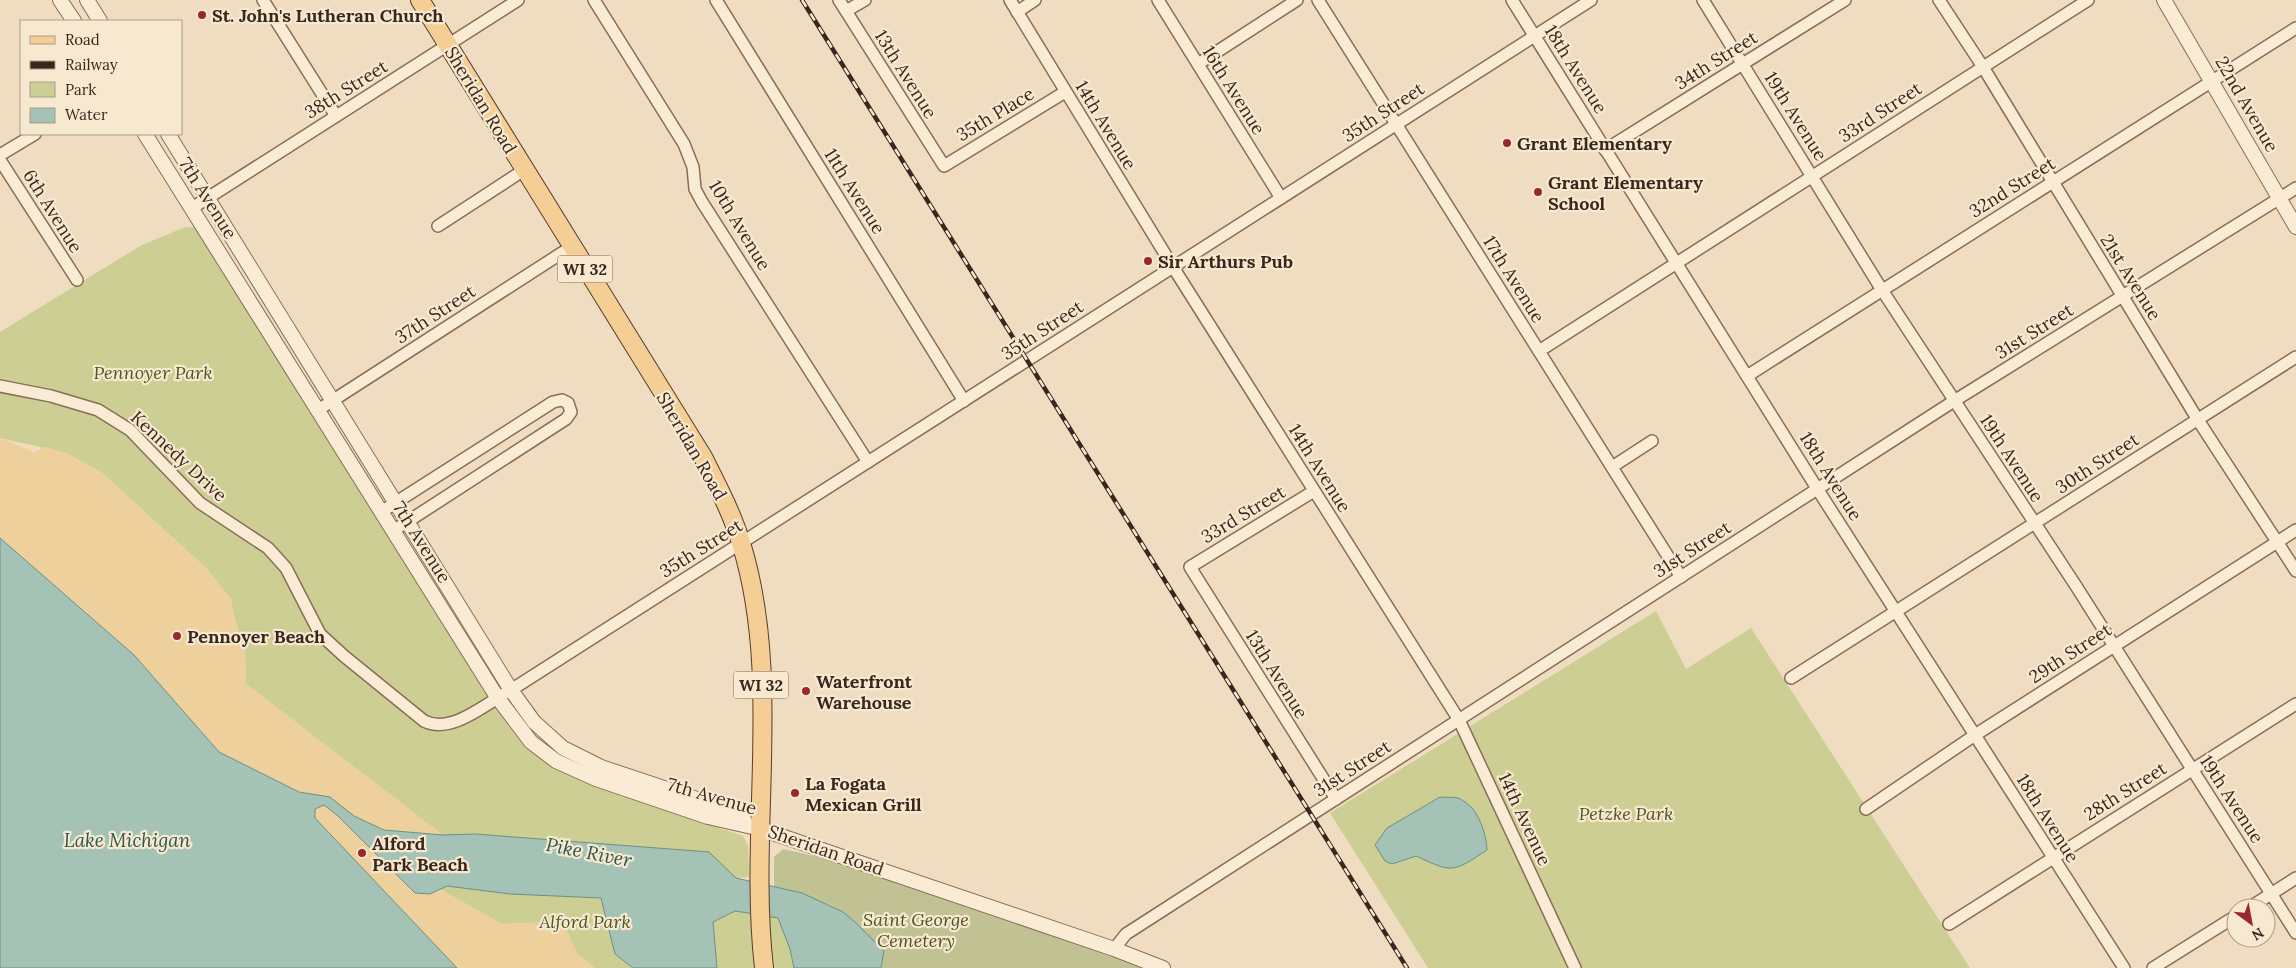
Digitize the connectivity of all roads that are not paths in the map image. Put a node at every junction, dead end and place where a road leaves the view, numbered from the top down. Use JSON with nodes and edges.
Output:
{"nodes":[{"id":1,"x":60,"y":0,"type":"edge"},
{"id":2,"x":87,"y":0,"type":"edge"},
{"id":3,"x":263,"y":0,"type":"edge"},
{"id":4,"x":420,"y":0,"type":"edge"},
{"id":5,"x":518,"y":0,"type":"edge"},
{"id":6,"x":594,"y":0,"type":"edge"},
{"id":7,"x":716,"y":0,"type":"edge"},
{"id":8,"x":839,"y":0,"type":"edge"},
{"id":9,"x":865,"y":0,"type":"edge"},
{"id":10,"x":1010,"y":0,"type":"edge"},
{"id":11,"x":1035,"y":0,"type":"edge"},
{"id":12,"x":1158,"y":0,"type":"edge"},
{"id":13,"x":1297,"y":0,"type":"edge"},
{"id":14,"x":1318,"y":0,"type":"edge"},
{"id":15,"x":1512,"y":0,"type":"edge"},
{"id":16,"x":1591,"y":0,"type":"edge"},
{"id":17,"x":1702,"y":0,"type":"edge"},
{"id":18,"x":1845,"y":0,"type":"edge"},
{"id":19,"x":1939,"y":0,"type":"edge"},
{"id":20,"x":2088,"y":0,"type":"edge"},
{"id":21,"x":2164,"y":0,"type":"edge"},
{"id":22,"x":846,"y":11,"type":"junction"},
{"id":23,"x":1017,"y":12,"type":"junction"},
{"id":24,"x":73,"y":20,"type":"edge"},
{"id":25,"x":99,"y":20,"type":"edge"},
{"id":26,"x":2296,"y":28,"type":"edge"},
{"id":27,"x":1534,"y":36,"type":"junction"},
{"id":28,"x":448,"y":45,"type":"junction"},
{"id":29,"x":1198,"y":64,"type":"junction"},
{"id":30,"x":1743,"y":64,"type":"junction"},
{"id":31,"x":1983,"y":67,"type":"junction"},
{"id":32,"x":2212,"y":81,"type":"junction"},
{"id":33,"x":1065,"y":92,"type":"junction"},
{"id":34,"x":336,"y":116,"type":"junction"},
{"id":35,"x":1396,"y":125,"type":"junction"},
{"id":36,"x":33,"y":135,"type":"edge"},
{"id":37,"x":146,"y":135,"type":"edge"},
{"id":38,"x":169,"y":135,"type":"edge"},
{"id":39,"x":1605,"y":150,"type":"junction"},
{"id":40,"x":0,"y":155,"type":"edge"},
{"id":41,"x":0,"y":160,"type":"edge"},
{"id":42,"x":944,"y":166,"type":"joint"},
{"id":43,"x":524,"y":170,"type":"junction"},
{"id":44,"x":1812,"y":176,"type":"junction"},
{"id":45,"x":2052,"y":182,"type":"junction"},
{"id":46,"x":2296,"y":188,"type":"edge"},
{"id":47,"x":207,"y":198,"type":"junction"},
{"id":48,"x":1281,"y":198,"type":"junction"},
{"id":49,"x":2279,"y":198,"type":"junction"},
{"id":50,"x":192,"y":208,"type":"junction"},
{"id":51,"x":438,"y":226,"type":"dead end"},
{"id":52,"x":2296,"y":227,"type":"edge"},
{"id":53,"x":572,"y":248,"type":"junction"},
{"id":54,"x":1676,"y":263,"type":"junction"},
{"id":55,"x":1173,"y":268,"type":"junction"},
{"id":56,"x":77,"y":280,"type":"dead end"},
{"id":57,"x":1882,"y":290,"type":"junction"},
{"id":58,"x":2122,"y":296,"type":"junction"},
{"id":59,"x":1539,"y":351,"type":"junction"},
{"id":60,"x":2296,"y":358,"type":"edge"},
{"id":61,"x":1747,"y":376,"type":"junction"},
{"id":62,"x":0,"y":386,"type":"edge"},
{"id":63,"x":334,"y":400,"type":"junction"},
{"id":64,"x":964,"y":401,"type":"junction"},
{"id":65,"x":1954,"y":401,"type":"junction"},
{"id":66,"x":318,"y":410,"type":"junction"},
{"id":67,"x":2198,"y":420,"type":"junction"},
{"id":68,"x":1652,"y":440,"type":"dead end"},
{"id":69,"x":868,"y":462,"type":"junction"},
{"id":70,"x":1612,"y":467,"type":"junction"},
{"id":71,"x":1818,"y":490,"type":"junction"},
{"id":72,"x":1314,"y":492,"type":"junction"},
{"id":73,"x":396,"y":503,"type":"junction"},
{"id":74,"x":382,"y":512,"type":"junction"},
{"id":75,"x":408,"y":521,"type":"junction"},
{"id":76,"x":2035,"y":524,"type":"junction"},
{"id":77,"x":393,"y":530,"type":"junction"},
{"id":78,"x":2296,"y":530,"type":"edge"},
{"id":79,"x":2278,"y":541,"type":"junction"},
{"id":80,"x":741,"y":543,"type":"junction"},
{"id":81,"x":1190,"y":567,"type":"joint"},
{"id":82,"x":2296,"y":571,"type":"edge"},
{"id":83,"x":1681,"y":577,"type":"junction"},
{"id":84,"x":1897,"y":611,"type":"junction"},
{"id":85,"x":2114,"y":646,"type":"junction"},
{"id":86,"x":1791,"y":678,"type":"dead end"},
{"id":87,"x":511,"y":690,"type":"junction"},
{"id":88,"x":497,"y":698,"type":"junction"},
{"id":89,"x":2296,"y":704,"type":"edge"},
{"id":90,"x":1459,"y":720,"type":"junction"},
{"id":91,"x":1975,"y":735,"type":"junction"},
{"id":92,"x":2192,"y":770,"type":"junction"},
{"id":93,"x":1336,"y":799,"type":"junction"},
{"id":94,"x":1866,"y":809,"type":"dead end"},
{"id":95,"x":761,"y":829,"type":"junction"},
{"id":96,"x":2052,"y":857,"type":"junction"},
{"id":97,"x":2296,"y":878,"type":"edge"},
{"id":98,"x":2272,"y":894,"type":"junction"},
{"id":99,"x":2265,"y":898,"type":"edge"},
{"id":100,"x":2226,"y":922,"type":"edge"},
{"id":101,"x":1949,"y":924,"type":"dead end"},
{"id":102,"x":2296,"y":933,"type":"edge"},
{"id":103,"x":1114,"y":949,"type":"junction"},
{"id":104,"x":764,"y":968,"type":"edge"},
{"id":105,"x":1162,"y":968,"type":"edge"},
{"id":106,"x":1575,"y":968,"type":"edge"},
{"id":107,"x":2124,"y":968,"type":"edge"},
{"id":108,"x":2153,"y":968,"type":"edge"}],
"edges":[{"from":1,"to":24,"type":"street"},
{"from":2,"to":25,"type":"street"},
{"from":3,"to":34,"type":"street"},
{"from":4,"to":28,"type":"main road","name":"Sheridan Road","number":"WI 32"},
{"from":5,"to":28,"type":"street","name":"38th Street"},
{"from":6,"to":69,"type":"street","name":"10th Avenue"},
{"from":7,"to":64,"type":"street","name":"11th Avenue"},
{"from":8,"to":22,"type":"street","name":"13th Avenue"},
{"from":9,"to":22,"type":"street"},
{"from":10,"to":23,"type":"street","name":"14th Avenue"},
{"from":11,"to":23,"type":"street"},
{"from":12,"to":29,"type":"street","name":"16th Avenue"},
{"from":13,"to":29,"type":"street"},
{"from":14,"to":35,"type":"street","name":"17th Avenue"},
{"from":15,"to":27,"type":"street","name":"18th Avenue"},
{"from":16,"to":27,"type":"street","name":"35th Street"},
{"from":17,"to":30,"type":"street","name":"19th Avenue"},
{"from":18,"to":30,"type":"street","name":"34th Street"},
{"from":19,"to":31,"type":"street","name":"21st Avenue"},
{"from":20,"to":31,"type":"street","name":"33rd Street"},
{"from":21,"to":32,"type":"street","name":"22nd Avenue"},
{"from":22,"to":42,"type":"street","name":"13th Avenue"},
{"from":23,"to":33,"type":"street","name":"14th Avenue"},
{"from":26,"to":32,"type":"street","name":"32nd Street"},
{"from":27,"to":35,"type":"street","name":"35th Street"},
{"from":27,"to":39,"type":"street","name":"18th Avenue"},
{"from":28,"to":34,"type":"street","name":"38th Street"},
{"from":28,"to":43,"type":"main road","name":"Sheridan Road","number":"WI 32"},
{"from":29,"to":48,"type":"street","name":"16th Avenue"},
{"from":30,"to":39,"type":"street","name":"34th Street"},
{"from":30,"to":44,"type":"street","name":"19th Avenue"},
{"from":31,"to":44,"type":"street","name":"33rd Street"},
{"from":31,"to":45,"type":"street","name":"21st Avenue"},
{"from":32,"to":45,"type":"street","name":"32nd Street"},
{"from":32,"to":49,"type":"street","name":"22nd Avenue"},
{"from":33,"to":42,"type":"street","name":"35th Place"},
{"from":33,"to":55,"type":"street","name":"14th Avenue"},
{"from":34,"to":47,"type":"street","name":"38th Street"},
{"from":35,"to":48,"type":"street","name":"35th Street"},
{"from":35,"to":59,"type":"street","name":"17th Avenue"},
{"from":36,"to":40,"type":"street"},
{"from":37,"to":50,"type":"street","name":"7th Avenue"},
{"from":38,"to":47,"type":"street","name":"7th Avenue"},
{"from":39,"to":54,"type":"street","name":"18th Avenue"},
{"from":41,"to":56,"type":"street","name":"6th Avenue"},
{"from":43,"to":51,"type":"street"},
{"from":43,"to":53,"type":"main road","name":"Sheridan Road","number":"WI 32"},
{"from":44,"to":54,"type":"street","name":"33rd Street"},
{"from":44,"to":57,"type":"street","name":"19th Avenue"},
{"from":45,"to":57,"type":"street","name":"32nd Street"},
{"from":45,"to":58,"type":"street","name":"21st Avenue"},
{"from":46,"to":49,"type":"street","name":"31st Street"},
{"from":47,"to":50,"type":"street","name":"38th Street"},
{"from":47,"to":63,"type":"street","name":"7th Avenue"},
{"from":48,"to":55,"type":"street","name":"35th Street"},
{"from":49,"to":52,"type":"street","name":"22nd Avenue"},
{"from":49,"to":58,"type":"street","name":"31st Street"},
{"from":50,"to":66,"type":"street","name":"7th Avenue"},
{"from":53,"to":63,"type":"street","name":"37th Street"},
{"from":53,"to":80,"type":"main road","name":"Sheridan Road","number":"WI 32"},
{"from":54,"to":59,"type":"street","name":"33rd Street"},
{"from":54,"to":61,"type":"street","name":"18th Avenue"},
{"from":55,"to":64,"type":"street","name":"35th Street"},
{"from":55,"to":72,"type":"street","name":"14th Avenue"},
{"from":57,"to":61,"type":"street","name":"32nd Street"},
{"from":57,"to":65,"type":"street","name":"19th Avenue"},
{"from":58,"to":65,"type":"street","name":"31st Street"},
{"from":58,"to":67,"type":"street","name":"21st Avenue"},
{"from":59,"to":70,"type":"street","name":"17th Avenue"},
{"from":60,"to":67,"type":"street","name":"30th Street"},
{"from":61,"to":71,"type":"street","name":"18th Avenue"},
{"from":62,"to":88,"type":"street","name":"Kennedy Drive"},
{"from":63,"to":66,"type":"street","name":"37th Street"},
{"from":63,"to":73,"type":"street","name":"7th Avenue"},
{"from":64,"to":69,"type":"street","name":"35th Street"},
{"from":65,"to":71,"type":"street","name":"31st Street"},
{"from":65,"to":76,"type":"street","name":"19th Avenue"},
{"from":66,"to":74,"type":"street","name":"7th Avenue"},
{"from":67,"to":76,"type":"street","name":"30th Street"},
{"from":67,"to":79,"type":"street","name":"21st Avenue"},
{"from":68,"to":70,"type":"street"},
{"from":69,"to":80,"type":"street","name":"35th Street"},
{"from":70,"to":83,"type":"street","name":"17th Avenue"},
{"from":71,"to":83,"type":"street","name":"31st Street"},
{"from":71,"to":84,"type":"street","name":"18th Avenue"},
{"from":72,"to":81,"type":"street","name":"33rd Street"},
{"from":72,"to":90,"type":"street","name":"14th Avenue"},
{"from":73,"to":74,"type":"street"},
{"from":73,"to":75,"type":"street","name":"7th Avenue"},
{"from":73,"to":75,"type":"street"},
{"from":74,"to":77,"type":"street","name":"7th Avenue"},
{"from":75,"to":77,"type":"street"},
{"from":75,"to":87,"type":"street","name":"7th Avenue"},
{"from":76,"to":84,"type":"street","name":"30th Street"},
{"from":76,"to":85,"type":"street","name":"19th Avenue"},
{"from":77,"to":88,"type":"street","name":"7th Avenue"},
{"from":78,"to":79,"type":"street","name":"29th Street"},
{"from":79,"to":82,"type":"street","name":"21st Avenue"},
{"from":79,"to":85,"type":"street","name":"29th Street"},
{"from":80,"to":87,"type":"street","name":"35th Street"},
{"from":80,"to":95,"type":"main road","name":"Sheridan Road","number":"WI 32"},
{"from":81,"to":93,"type":"street","name":"13th Avenue"},
{"from":83,"to":90,"type":"street","name":"31st Street"},
{"from":84,"to":86,"type":"street","name":"30th Street"},
{"from":84,"to":91,"type":"street","name":"18th Avenue"},
{"from":85,"to":91,"type":"street","name":"29th Street"},
{"from":85,"to":92,"type":"street","name":"19th Avenue"},
{"from":87,"to":88,"type":"street","name":"Kennedy Drive"},
{"from":87,"to":95,"type":"street","name":"7th Avenue"},
{"from":88,"to":95,"type":"street","name":"7th Avenue"},
{"from":89,"to":92,"type":"street","name":"28th Street"},
{"from":90,"to":93,"type":"street","name":"31st Street"},
{"from":90,"to":106,"type":"street","name":"14th Avenue"},
{"from":91,"to":94,"type":"street","name":"29th Street"},
{"from":91,"to":96,"type":"street","name":"18th Avenue"},
{"from":92,"to":96,"type":"street","name":"28th Street"},
{"from":92,"to":98,"type":"street","name":"19th Avenue"},
{"from":93,"to":103,"type":"street","name":"31st Street"},
{"from":95,"to":103,"type":"street","name":"Sheridan Road"},
{"from":95,"to":104,"type":"main road","number":"WI 32"},
{"from":96,"to":101,"type":"street","name":"28th Street"},
{"from":96,"to":107,"type":"street","name":"18th Avenue"},
{"from":97,"to":98,"type":"street"},
{"from":98,"to":99,"type":"street"},
{"from":98,"to":102,"type":"street","name":"19th Avenue"},
{"from":100,"to":108,"type":"street"},
{"from":103,"to":105,"type":"street","name":"Sheridan Road"}]}
